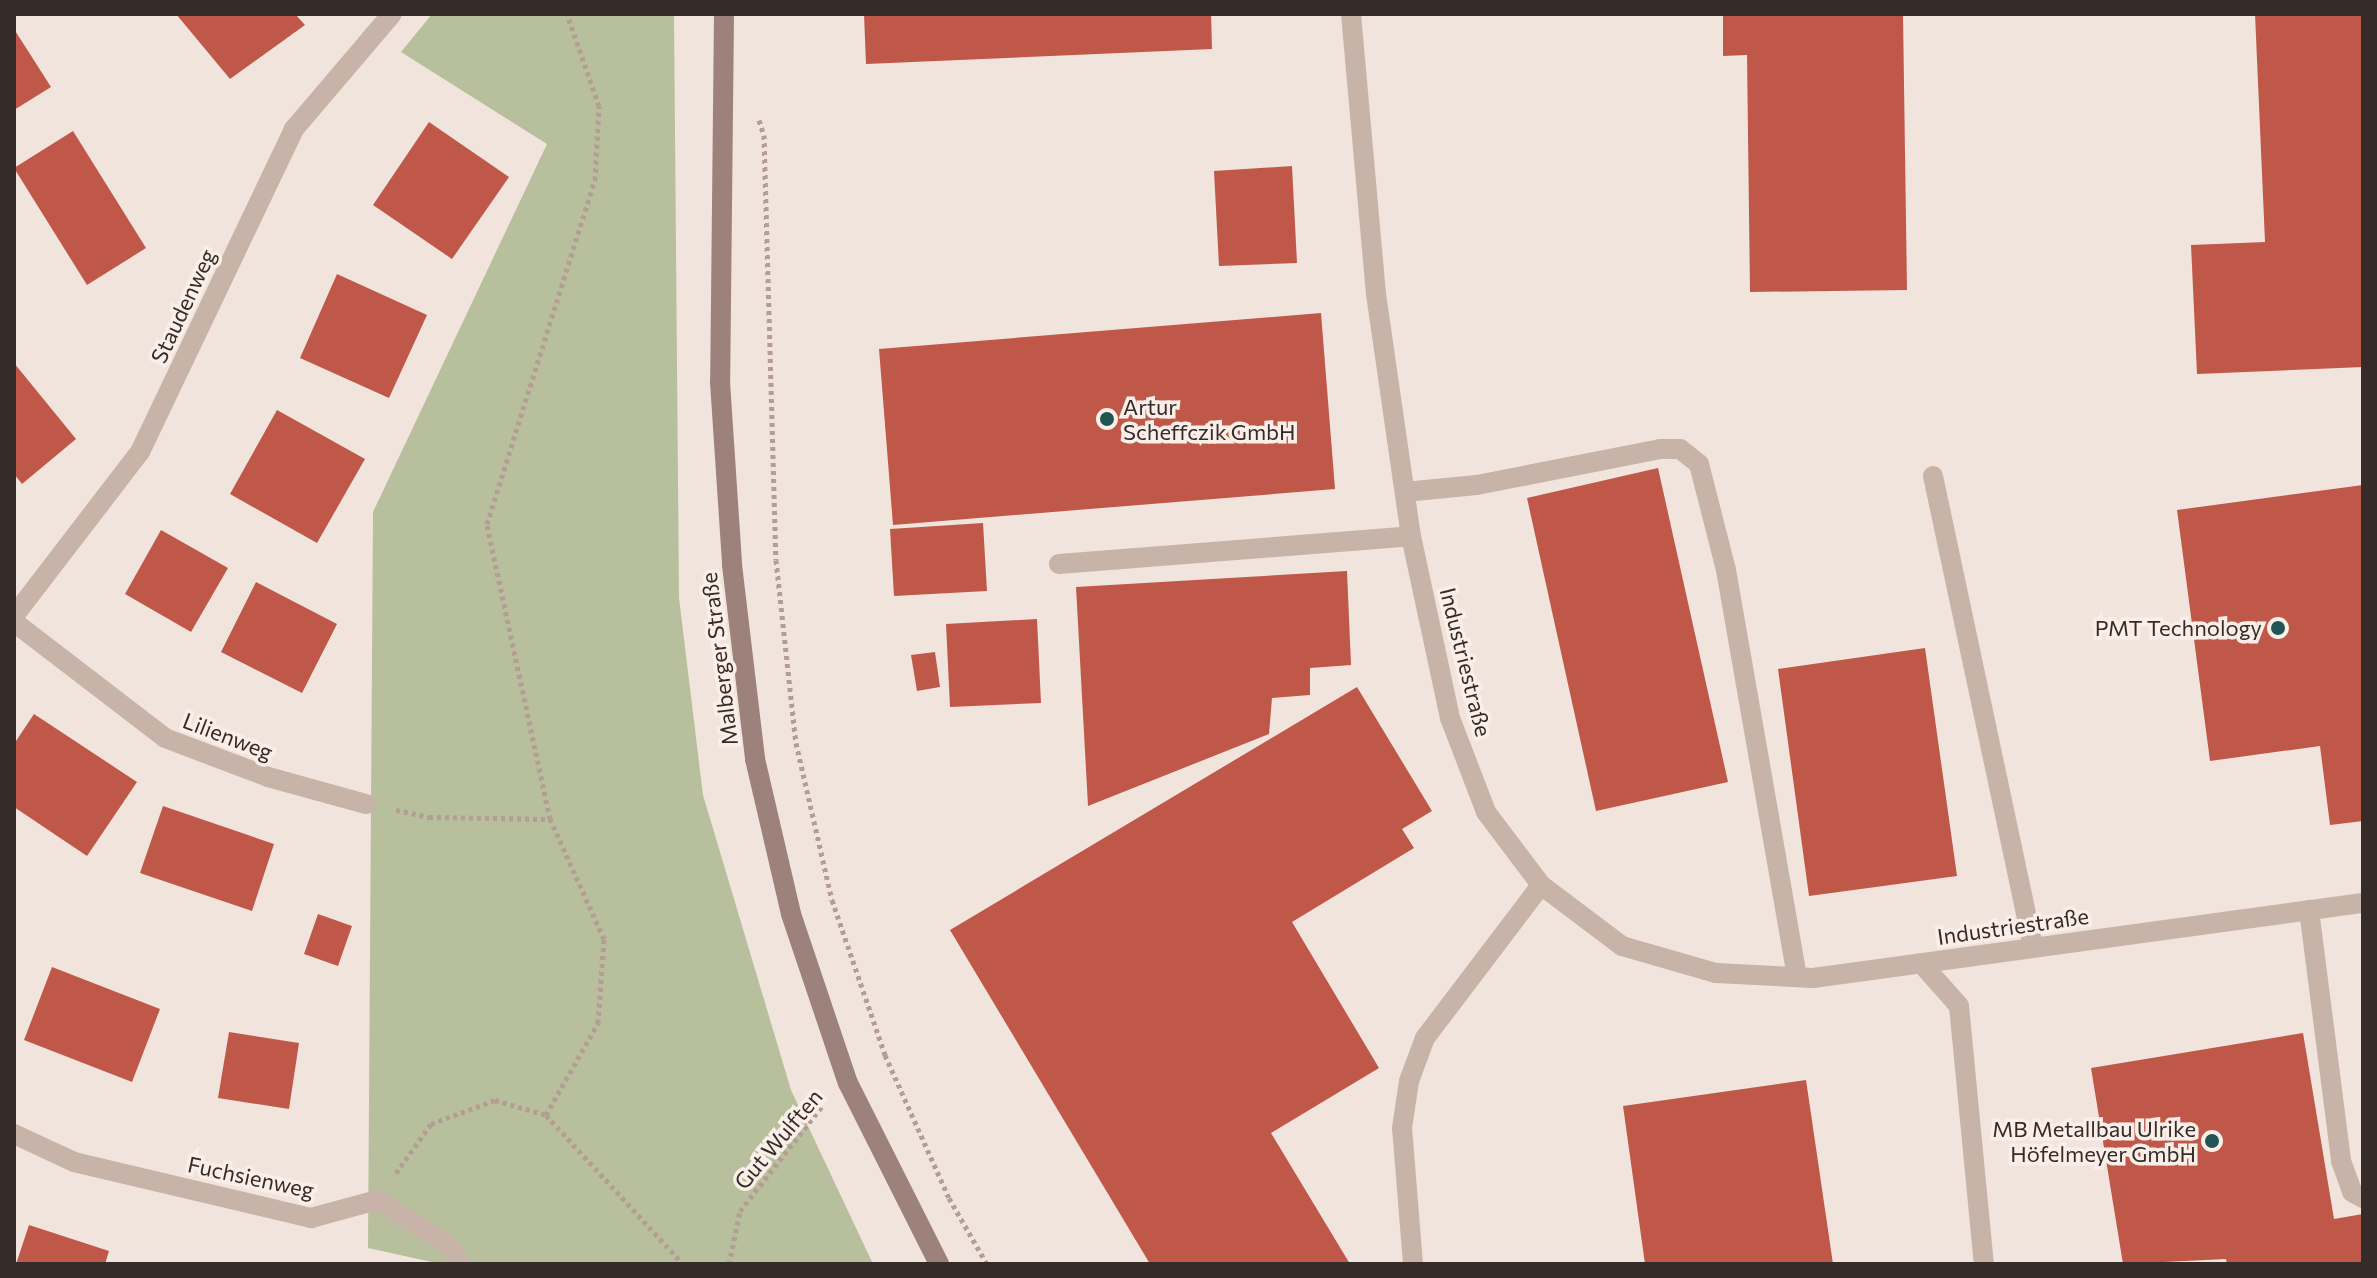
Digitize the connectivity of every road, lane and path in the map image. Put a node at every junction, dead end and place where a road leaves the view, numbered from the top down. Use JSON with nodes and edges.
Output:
{"nodes":[{"id":1,"x":392,"y":14,"type":"edge"},
{"id":2,"x":567,"y":14,"type":"edge"},
{"id":3,"x":724,"y":14,"type":"edge"},
{"id":4,"x":1351,"y":14,"type":"edge"},
{"id":5,"x":755,"y":105,"type":"dead end"},
{"id":6,"x":1933,"y":476,"type":"dead end"},
{"id":7,"x":1405,"y":492,"type":"junction"},
{"id":8,"x":1411,"y":536,"type":"junction"},
{"id":9,"x":1059,"y":564,"type":"dead end"},
{"id":10,"x":14,"y":619,"type":"edge"},
{"id":11,"x":366,"y":804,"type":"joint"},
{"id":12,"x":550,"y":819,"type":"junction"},
{"id":13,"x":1541,"y":885,"type":"junction"},
{"id":14,"x":2363,"y":903,"type":"edge"},
{"id":15,"x":2309,"y":910,"type":"junction"},
{"id":16,"x":2033,"y":948,"type":"junction"},
{"id":17,"x":1921,"y":963,"type":"junction"},
{"id":18,"x":1797,"y":977,"type":"junction"},
{"id":19,"x":885,"y":1055,"type":"junction"},
{"id":20,"x":848,"y":1083,"type":"junction"},
{"id":21,"x":546,"y":1115,"type":"junction"},
{"id":22,"x":14,"y":1134,"type":"edge"},
{"id":23,"x":2363,"y":1198,"type":"edge"},
{"id":24,"x":377,"y":1200,"type":"junction"},
{"id":25,"x":460,"y":1264,"type":"edge"},
{"id":26,"x":683,"y":1264,"type":"edge"},
{"id":27,"x":729,"y":1264,"type":"edge"},
{"id":28,"x":939,"y":1264,"type":"edge"},
{"id":29,"x":987,"y":1264,"type":"edge"},
{"id":30,"x":1413,"y":1264,"type":"edge"},
{"id":31,"x":1984,"y":1264,"type":"edge"}],
"edges":[{"from":1,"to":10,"type":"street","name":"Staudenweg"},
{"from":2,"to":12,"type":"path"},
{"from":3,"to":20,"type":"street","name":"Malberger Straße"},
{"from":4,"to":7,"type":"street","name":"Industriestraße"},
{"from":5,"to":19,"type":"path"},
{"from":6,"to":16,"type":"street"},
{"from":7,"to":8,"type":"street","name":"Industriestraße"},
{"from":7,"to":18,"type":"street"},
{"from":8,"to":9,"type":"street"},
{"from":8,"to":13,"type":"street","name":"Industriestraße"},
{"from":10,"to":11,"type":"street","name":"Lilienweg"},
{"from":11,"to":12,"type":"path"},
{"from":12,"to":21,"type":"path"},
{"from":13,"to":18,"type":"street","name":"Industriestraße"},
{"from":13,"to":30,"type":"street"},
{"from":14,"to":15,"type":"street","name":"Industriestraße"},
{"from":15,"to":16,"type":"street","name":"Industriestraße"},
{"from":15,"to":23,"type":"street"},
{"from":16,"to":17,"type":"street","name":"Industriestraße"},
{"from":17,"to":18,"type":"street","name":"Industriestraße"},
{"from":17,"to":31,"type":"street"},
{"from":19,"to":20,"type":"path","name":"Gut Wulften"},
{"from":19,"to":29,"type":"path"},
{"from":20,"to":27,"type":"path","name":"Gut Wulften"},
{"from":20,"to":28,"type":"street","name":"Malberger Straße"},
{"from":21,"to":24,"type":"path"},
{"from":21,"to":26,"type":"path"},
{"from":22,"to":24,"type":"street","name":"Fuchsienweg"},
{"from":24,"to":25,"type":"street"}]}
